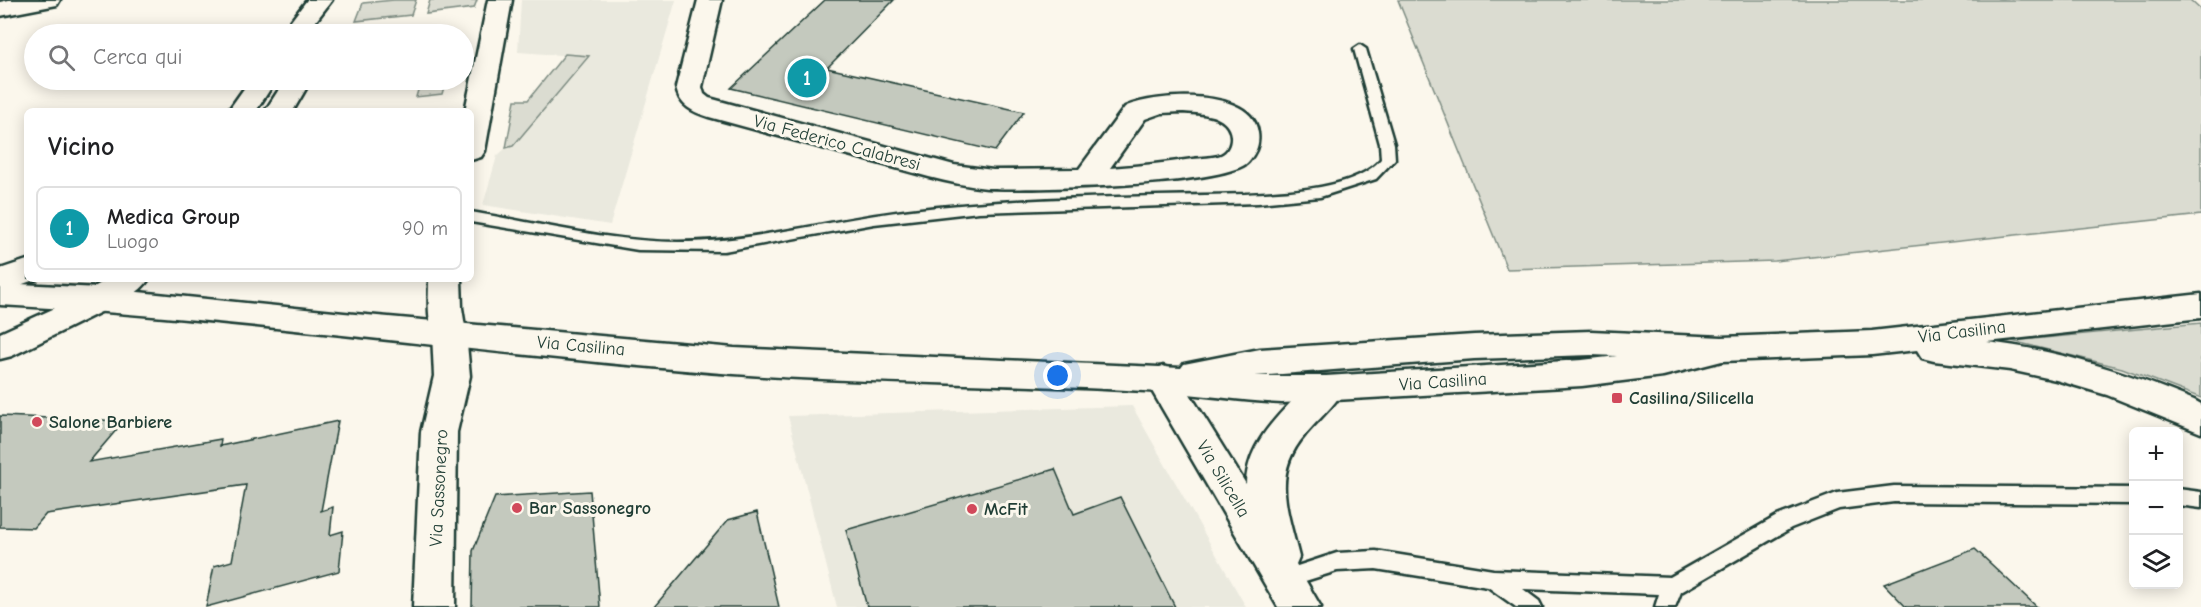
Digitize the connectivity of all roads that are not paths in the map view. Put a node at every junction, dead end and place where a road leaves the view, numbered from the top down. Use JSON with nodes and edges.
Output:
{"nodes":[{"id":1,"x":48,"y":0,"type":"edge"},
{"id":2,"x":321,"y":0,"type":"edge"},
{"id":3,"x":500,"y":0,"type":"edge"},
{"id":4,"x":710,"y":0,"type":"edge"},
{"id":5,"x":0,"y":9,"type":"edge"},
{"id":6,"x":301,"y":24,"type":"edge"},
{"id":7,"x":320,"y":24,"type":"edge"},
{"id":8,"x":1360,"y":49,"type":"dead end"},
{"id":9,"x":256,"y":90,"type":"edge"},
{"id":10,"x":292,"y":90,"type":"edge"},
{"id":11,"x":244,"y":108,"type":"edge"},
{"id":12,"x":281,"y":108,"type":"edge"},
{"id":13,"x":474,"y":135,"type":"edge"},
{"id":14,"x":1087,"y":179,"type":"junction"},
{"id":15,"x":474,"y":218,"type":"edge"},
{"id":16,"x":24,"y":272,"type":"edge"},
{"id":17,"x":0,"y":281,"type":"edge"},
{"id":18,"x":128,"y":282,"type":"edge"},
{"id":19,"x":445,"y":282,"type":"edge"},
{"id":20,"x":0,"y":294,"type":"edge"},
{"id":21,"x":99,"y":299,"type":"junction"},
{"id":22,"x":2201,"y":306,"type":"edge"},
{"id":23,"x":449,"y":333,"type":"junction"},
{"id":24,"x":1872,"y":343,"type":"junction"},
{"id":25,"x":0,"y":347,"type":"edge"},
{"id":26,"x":1722,"y":349,"type":"junction"},
{"id":27,"x":1163,"y":379,"type":"junction"},
{"id":28,"x":1326,"y":389,"type":"junction"},
{"id":29,"x":2201,"y":419,"type":"edge"},
{"id":30,"x":2129,"y":496,"type":"edge"},
{"id":31,"x":2183,"y":498,"type":"edge"},
{"id":32,"x":2201,"y":500,"type":"edge"},
{"id":33,"x":1493,"y":579,"type":"junction"},
{"id":34,"x":1673,"y":586,"type":"junction"},
{"id":35,"x":1292,"y":593,"type":"edge"},
{"id":36,"x":434,"y":607,"type":"edge"},
{"id":37,"x":1532,"y":607,"type":"edge"},
{"id":38,"x":1665,"y":607,"type":"edge"}],
"edges":[{"from":1,"to":5,"type":"street"},
{"from":2,"to":6,"type":"street"},
{"from":2,"to":7,"type":"street"},
{"from":3,"to":13,"type":"street"},
{"from":4,"to":14,"type":"street","name":"Via Federico Calabresi"},
{"from":8,"to":15,"type":"lane"},
{"from":9,"to":11,"type":"street"},
{"from":10,"to":12,"type":"street"},
{"from":14,"to":14,"type":"street","name":"Via Federico Calabresi"},
{"from":16,"to":17,"type":"street"},
{"from":18,"to":21,"type":"street"},
{"from":19,"to":23,"type":"street","name":"Via Sassonegro"},
{"from":20,"to":21,"type":"street","name":"Via Casilina"},
{"from":21,"to":23,"type":"street","name":"Via Casilina"},
{"from":21,"to":25,"type":"street"},
{"from":22,"to":24,"type":"street","name":"Via Casilina"},
{"from":23,"to":27,"type":"street","name":"Via Casilina"},
{"from":23,"to":36,"type":"street","name":"Via Sassonegro"},
{"from":24,"to":26,"type":"street","name":"Via Casilina"},
{"from":24,"to":29,"type":"street"},
{"from":26,"to":27,"type":"street","name":"Via Casilina"},
{"from":26,"to":28,"type":"street","name":"Via Casilina"},
{"from":27,"to":28,"type":"street","name":"Via Casilina"},
{"from":27,"to":35,"type":"street","name":"Via Silicella"},
{"from":28,"to":35,"type":"street","name":"Via Silicella"},
{"from":30,"to":34,"type":"lane"},
{"from":31,"to":32,"type":"lane"},
{"from":33,"to":34,"type":"lane"},
{"from":33,"to":35,"type":"lane"},
{"from":33,"to":37,"type":"lane"},
{"from":34,"to":38,"type":"lane"}]}
